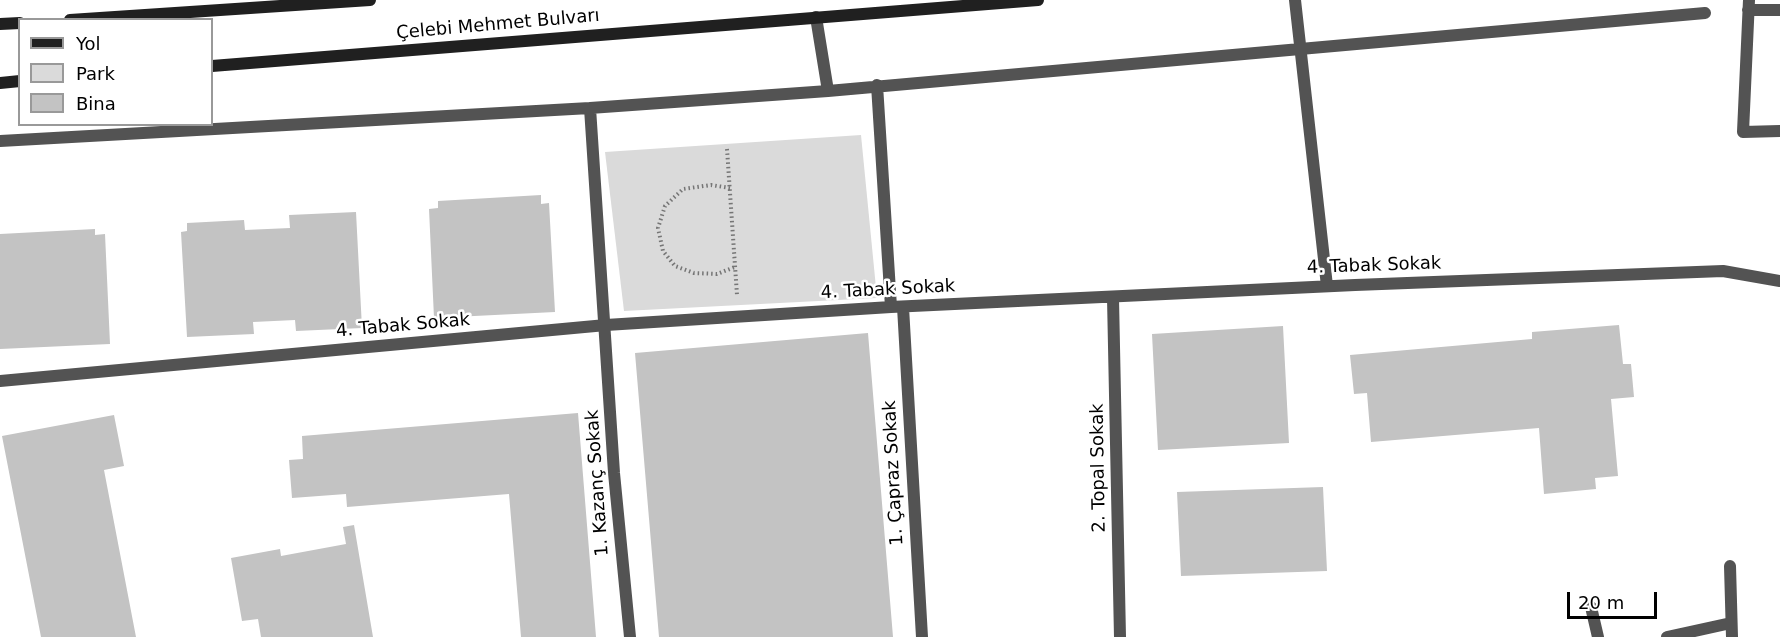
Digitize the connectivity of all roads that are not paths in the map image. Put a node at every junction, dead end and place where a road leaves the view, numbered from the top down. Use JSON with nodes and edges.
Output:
{"nodes":[{"id":1,"x":370,"y":0,"type":"edge"},
{"id":2,"x":1038,"y":0,"type":"edge"},
{"id":3,"x":1295,"y":0,"type":"edge"},
{"id":4,"x":1748,"y":5,"type":"edge"},
{"id":5,"x":1780,"y":10,"type":"edge"},
{"id":6,"x":1705,"y":13,"type":"dead end"},
{"id":7,"x":816,"y":17,"type":"junction"},
{"id":8,"x":100,"y":18,"type":"edge"},
{"id":9,"x":18,"y":23,"type":"edge"},
{"id":10,"x":0,"y":24,"type":"edge"},
{"id":11,"x":1300,"y":48,"type":"junction"},
{"id":12,"x":213,"y":66,"type":"edge"},
{"id":13,"x":18,"y":81,"type":"edge"},
{"id":14,"x":0,"y":83,"type":"edge"},
{"id":15,"x":877,"y":85,"type":"junction"},
{"id":16,"x":828,"y":91,"type":"junction"},
{"id":17,"x":590,"y":108,"type":"junction"},
{"id":18,"x":1780,"y":131,"type":"edge"},
{"id":19,"x":0,"y":141,"type":"edge"},
{"id":20,"x":1780,"y":281,"type":"edge"},
{"id":21,"x":1327,"y":286,"type":"junction"},
{"id":22,"x":1113,"y":298,"type":"junction"},
{"id":23,"x":897,"y":307,"type":"junction"},
{"id":24,"x":606,"y":325,"type":"junction"},
{"id":25,"x":0,"y":381,"type":"edge"},
{"id":26,"x":1730,"y":566,"type":"dead end"},
{"id":27,"x":1591,"y":607,"type":"dead end"},
{"id":28,"x":1731,"y":623,"type":"junction"},
{"id":29,"x":630,"y":637,"type":"edge"},
{"id":30,"x":922,"y":637,"type":"edge"},
{"id":31,"x":1120,"y":637,"type":"edge"},
{"id":32,"x":1598,"y":637,"type":"edge"},
{"id":33,"x":1667,"y":637,"type":"edge"},
{"id":34,"x":1732,"y":637,"type":"edge"}],
"edges":[{"from":1,"to":8,"type":"main road"},
{"from":2,"to":7,"type":"main road","name":"Çelebi Mehmet Bulvarı"},
{"from":3,"to":11,"type":"street"},
{"from":4,"to":5,"type":"street"},
{"from":4,"to":18,"type":"street"},
{"from":6,"to":11,"type":"street"},
{"from":7,"to":12,"type":"main road","name":"Çelebi Mehmet Bulvarı"},
{"from":7,"to":16,"type":"street"},
{"from":9,"to":10,"type":"main road"},
{"from":11,"to":15,"type":"street"},
{"from":11,"to":21,"type":"street"},
{"from":13,"to":14,"type":"main road"},
{"from":15,"to":16,"type":"street"},
{"from":15,"to":23,"type":"street","name":"1. Çapraz Sokak"},
{"from":16,"to":17,"type":"street"},
{"from":17,"to":19,"type":"street"},
{"from":17,"to":24,"type":"street","name":"1. Kazanç Sokak"},
{"from":20,"to":21,"type":"street","name":"4. Tabak Sokak"},
{"from":21,"to":22,"type":"street","name":"4. Tabak Sokak"},
{"from":22,"to":23,"type":"street","name":"4. Tabak Sokak"},
{"from":22,"to":31,"type":"street","name":"2. Topal Sokak"},
{"from":23,"to":24,"type":"street","name":"4. Tabak Sokak"},
{"from":23,"to":30,"type":"street","name":"1. Çapraz Sokak"},
{"from":24,"to":25,"type":"street","name":"4. Tabak Sokak"},
{"from":24,"to":29,"type":"street","name":"1. Kazanç Sokak"},
{"from":26,"to":28,"type":"street"},
{"from":27,"to":32,"type":"street"},
{"from":28,"to":33,"type":"street"},
{"from":28,"to":34,"type":"street"}]}
